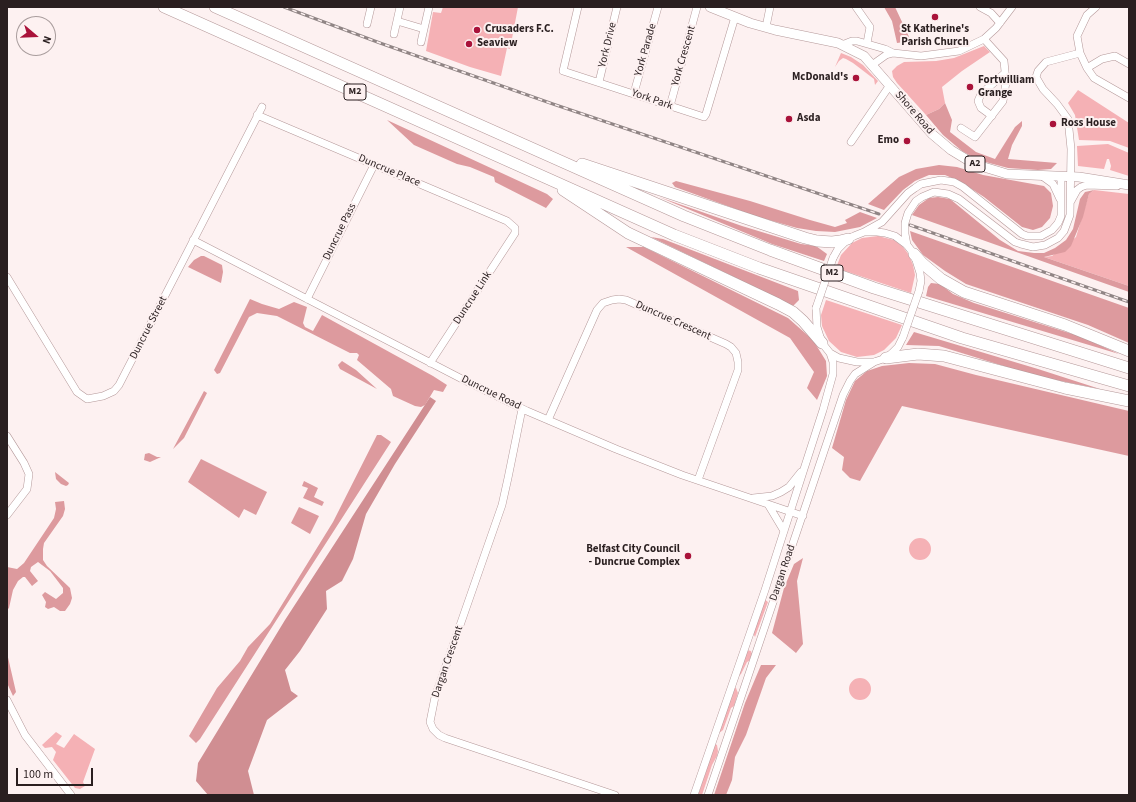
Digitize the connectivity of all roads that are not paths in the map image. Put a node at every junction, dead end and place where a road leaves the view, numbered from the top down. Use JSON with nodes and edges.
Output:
{"nodes":[{"id":1,"x":164,"y":7,"type":"edge"},
{"id":2,"x":215,"y":7,"type":"edge"},
{"id":3,"x":371,"y":7,"type":"edge"},
{"id":4,"x":400,"y":7,"type":"edge"},
{"id":5,"x":429,"y":7,"type":"edge"},
{"id":6,"x":578,"y":7,"type":"edge"},
{"id":7,"x":617,"y":7,"type":"edge"},
{"id":8,"x":658,"y":7,"type":"edge"},
{"id":9,"x":698,"y":7,"type":"edge"},
{"id":10,"x":710,"y":7,"type":"edge"},
{"id":11,"x":770,"y":7,"type":"edge"},
{"id":12,"x":856,"y":7,"type":"edge"},
{"id":13,"x":980,"y":7,"type":"edge"},
{"id":14,"x":1012,"y":7,"type":"edge"},
{"id":15,"x":1096,"y":7,"type":"edge"},
{"id":16,"x":735,"y":17,"type":"junction"},
{"id":17,"x":397,"y":22,"type":"junction"},
{"id":18,"x":1000,"y":23,"type":"junction"},
{"id":19,"x":367,"y":24,"type":"dead end"},
{"id":20,"x":766,"y":27,"type":"junction"},
{"id":21,"x":424,"y":29,"type":"junction"},
{"id":22,"x":394,"y":34,"type":"dead end"},
{"id":23,"x":984,"y":38,"type":"junction"},
{"id":24,"x":421,"y":42,"type":"dead end"},
{"id":25,"x":867,"y":43,"type":"junction"},
{"id":26,"x":842,"y":45,"type":"junction"},
{"id":27,"x":1080,"y":53,"type":"junction"},
{"id":28,"x":892,"y":54,"type":"junction"},
{"id":29,"x":1129,"y":64,"type":"edge"},
{"id":30,"x":872,"y":65,"type":"junction"},
{"id":31,"x":1087,"y":68,"type":"junction"},
{"id":32,"x":1005,"y":73,"type":"junction"},
{"id":33,"x":599,"y":82,"type":"junction"},
{"id":34,"x":890,"y":86,"type":"junction"},
{"id":35,"x":634,"y":93,"type":"junction"},
{"id":36,"x":1129,"y":98,"type":"edge"},
{"id":37,"x":670,"y":106,"type":"junction"},
{"id":38,"x":262,"y":107,"type":"dead end"},
{"id":39,"x":257,"y":116,"type":"junction"},
{"id":40,"x":992,"y":116,"type":"junction"},
{"id":41,"x":961,"y":128,"type":"dead end"},
{"id":42,"x":851,"y":142,"type":"dead end"},
{"id":43,"x":544,"y":154,"type":"junction"},
{"id":44,"x":374,"y":165,"type":"junction"},
{"id":45,"x":1042,"y":176,"type":"junction"},
{"id":46,"x":1066,"y":176,"type":"junction"},
{"id":47,"x":546,"y":177,"type":"junction"},
{"id":48,"x":1129,"y":185,"type":"edge"},
{"id":49,"x":1062,"y":201,"type":"junction"},
{"id":50,"x":1071,"y":202,"type":"junction"},
{"id":51,"x":864,"y":232,"type":"junction"},
{"id":52,"x":515,"y":234,"type":"joint"},
{"id":53,"x":848,"y":239,"type":"junction"},
{"id":54,"x":193,"y":240,"type":"junction"},
{"id":55,"x":911,"y":249,"type":"junction"},
{"id":56,"x":7,"y":277,"type":"edge"},
{"id":57,"x":307,"y":299,"type":"junction"},
{"id":58,"x":822,"y":343,"type":"junction"},
{"id":59,"x":1129,"y":351,"type":"edge"},
{"id":60,"x":830,"y":352,"type":"junction"},
{"id":61,"x":886,"y":358,"type":"junction"},
{"id":62,"x":874,"y":362,"type":"junction"},
{"id":63,"x":430,"y":363,"type":"junction"},
{"id":64,"x":1129,"y":368,"type":"edge"},
{"id":65,"x":1129,"y":386,"type":"edge"},
{"id":66,"x":1129,"y":401,"type":"edge"},
{"id":67,"x":522,"y":409,"type":"junction"},
{"id":68,"x":548,"y":420,"type":"junction"},
{"id":69,"x":7,"y":436,"type":"edge"},
{"id":70,"x":805,"y":465,"type":"junction"},
{"id":71,"x":698,"y":480,"type":"junction"},
{"id":72,"x":753,"y":498,"type":"junction"},
{"id":73,"x":769,"y":505,"type":"junction"},
{"id":74,"x":790,"y":513,"type":"junction"},
{"id":75,"x":7,"y":515,"type":"edge"},
{"id":76,"x":802,"y":516,"type":"junction"},
{"id":77,"x":784,"y":531,"type":"junction"},
{"id":78,"x":7,"y":700,"type":"edge"},
{"id":79,"x":71,"y":795,"type":"edge"},
{"id":80,"x":615,"y":795,"type":"edge"},
{"id":81,"x":694,"y":795,"type":"edge"},
{"id":82,"x":708,"y":795,"type":"edge"}],
"edges":[{"from":1,"to":47,"type":"highway","number":"M2"},
{"from":2,"to":43,"type":"highway","number":"M2"},
{"from":3,"to":19,"type":"street"},
{"from":4,"to":17,"type":"street"},
{"from":5,"to":21,"type":"street"},
{"from":6,"to":33,"type":"street","name":"York Park"},
{"from":7,"to":33,"type":"street","name":"York Drive"},
{"from":8,"to":35,"type":"street","name":"York Parade"},
{"from":9,"to":37,"type":"street","name":"York Crescent"},
{"from":10,"to":16,"type":"main road","name":"Shore Road","number":"A2"},
{"from":11,"to":20,"type":"street"},
{"from":12,"to":25,"type":"street"},
{"from":13,"to":18,"type":"street"},
{"from":14,"to":18,"type":"street"},
{"from":15,"to":27,"type":"street"},
{"from":16,"to":20,"type":"main road","name":"Shore Road","number":"A2"},
{"from":16,"to":37,"type":"street","name":"York Park"},
{"from":17,"to":21,"type":"street"},
{"from":17,"to":22,"type":"street"},
{"from":18,"to":23,"type":"street"},
{"from":20,"to":26,"type":"main road","name":"Shore Road","number":"A2"},
{"from":21,"to":24,"type":"street"},
{"from":23,"to":28,"type":"street"},
{"from":23,"to":32,"type":"street"},
{"from":25,"to":26,"type":"street"},
{"from":25,"to":28,"type":"street"},
{"from":26,"to":30,"type":"main road","name":"Shore Road","number":"A2"},
{"from":27,"to":31,"type":"street"},
{"from":27,"to":46,"type":"street"},
{"from":28,"to":30,"type":"street"},
{"from":29,"to":31,"type":"street"},
{"from":30,"to":34,"type":"main road","name":"Shore Road","number":"A2"},
{"from":31,"to":36,"type":"street"},
{"from":32,"to":40,"type":"street"},
{"from":32,"to":40,"type":"street"},
{"from":33,"to":35,"type":"street","name":"York Park"},
{"from":34,"to":42,"type":"street"},
{"from":34,"to":45,"type":"main road","name":"Shore Road","number":"A2"},
{"from":35,"to":37,"type":"street","name":"York Park"},
{"from":38,"to":39,"type":"street","name":"Duncrue Street"},
{"from":39,"to":44,"type":"street","name":"Duncrue Place"},
{"from":39,"to":54,"type":"street","name":"Duncrue Street"},
{"from":40,"to":41,"type":"street"},
{"from":43,"to":53,"type":"highway"},
{"from":43,"to":64,"type":"highway","number":"M2"},
{"from":44,"to":52,"type":"street","name":"Duncrue Place"},
{"from":44,"to":57,"type":"street","name":"Duncrue Pass"},
{"from":45,"to":46,"type":"main road","name":"Shore Road","number":"A2"},
{"from":45,"to":49,"type":"street"},
{"from":46,"to":48,"type":"main road","name":"Shore Road","number":"A2"},
{"from":46,"to":49,"type":"street"},
{"from":46,"to":50,"type":"street"},
{"from":47,"to":58,"type":"highway"},
{"from":47,"to":65,"type":"highway","number":"M2"},
{"from":48,"to":50,"type":"street"},
{"from":49,"to":51,"type":"street"},
{"from":50,"to":55,"type":"street"},
{"from":51,"to":53,"type":"street"},
{"from":51,"to":55,"type":"street"},
{"from":52,"to":63,"type":"street","name":"Duncrue Link"},
{"from":53,"to":58,"type":"street","bridge":true},
{"from":54,"to":56,"type":"street","name":"Duncrue Street"},
{"from":54,"to":57,"type":"street","name":"Duncrue Road"},
{"from":55,"to":59,"type":"highway"},
{"from":55,"to":61,"type":"street","bridge":true},
{"from":57,"to":63,"type":"street","name":"Duncrue Road"},
{"from":58,"to":60,"type":"street"},
{"from":60,"to":62,"type":"street"},
{"from":60,"to":70,"type":"street","name":"Dargan Road"},
{"from":61,"to":62,"type":"street"},
{"from":61,"to":66,"type":"highway"},
{"from":62,"to":76,"type":"street","name":"Dargan Road"},
{"from":63,"to":67,"type":"street","name":"Duncrue Road"},
{"from":67,"to":68,"type":"street","name":"Duncrue Road"},
{"from":67,"to":80,"type":"street","name":"Dargan Crescent"},
{"from":68,"to":71,"type":"street","name":"Duncrue Road"},
{"from":68,"to":71,"type":"street","name":"Duncrue Crescent"},
{"from":69,"to":75,"type":"street"},
{"from":70,"to":72,"type":"street"},
{"from":70,"to":74,"type":"street","name":"Dargan Road"},
{"from":71,"to":72,"type":"street","name":"Duncrue Road"},
{"from":72,"to":73,"type":"street","name":"Duncrue Road"},
{"from":73,"to":74,"type":"street","name":"Duncrue Road"},
{"from":73,"to":77,"type":"street"},
{"from":74,"to":76,"type":"street","name":"Duncrue Road"},
{"from":74,"to":77,"type":"street","name":"Dargan Road"},
{"from":76,"to":82,"type":"street","name":"Dargan Road"},
{"from":77,"to":81,"type":"street","name":"Dargan Road"},
{"from":78,"to":79,"type":"street"}]}
